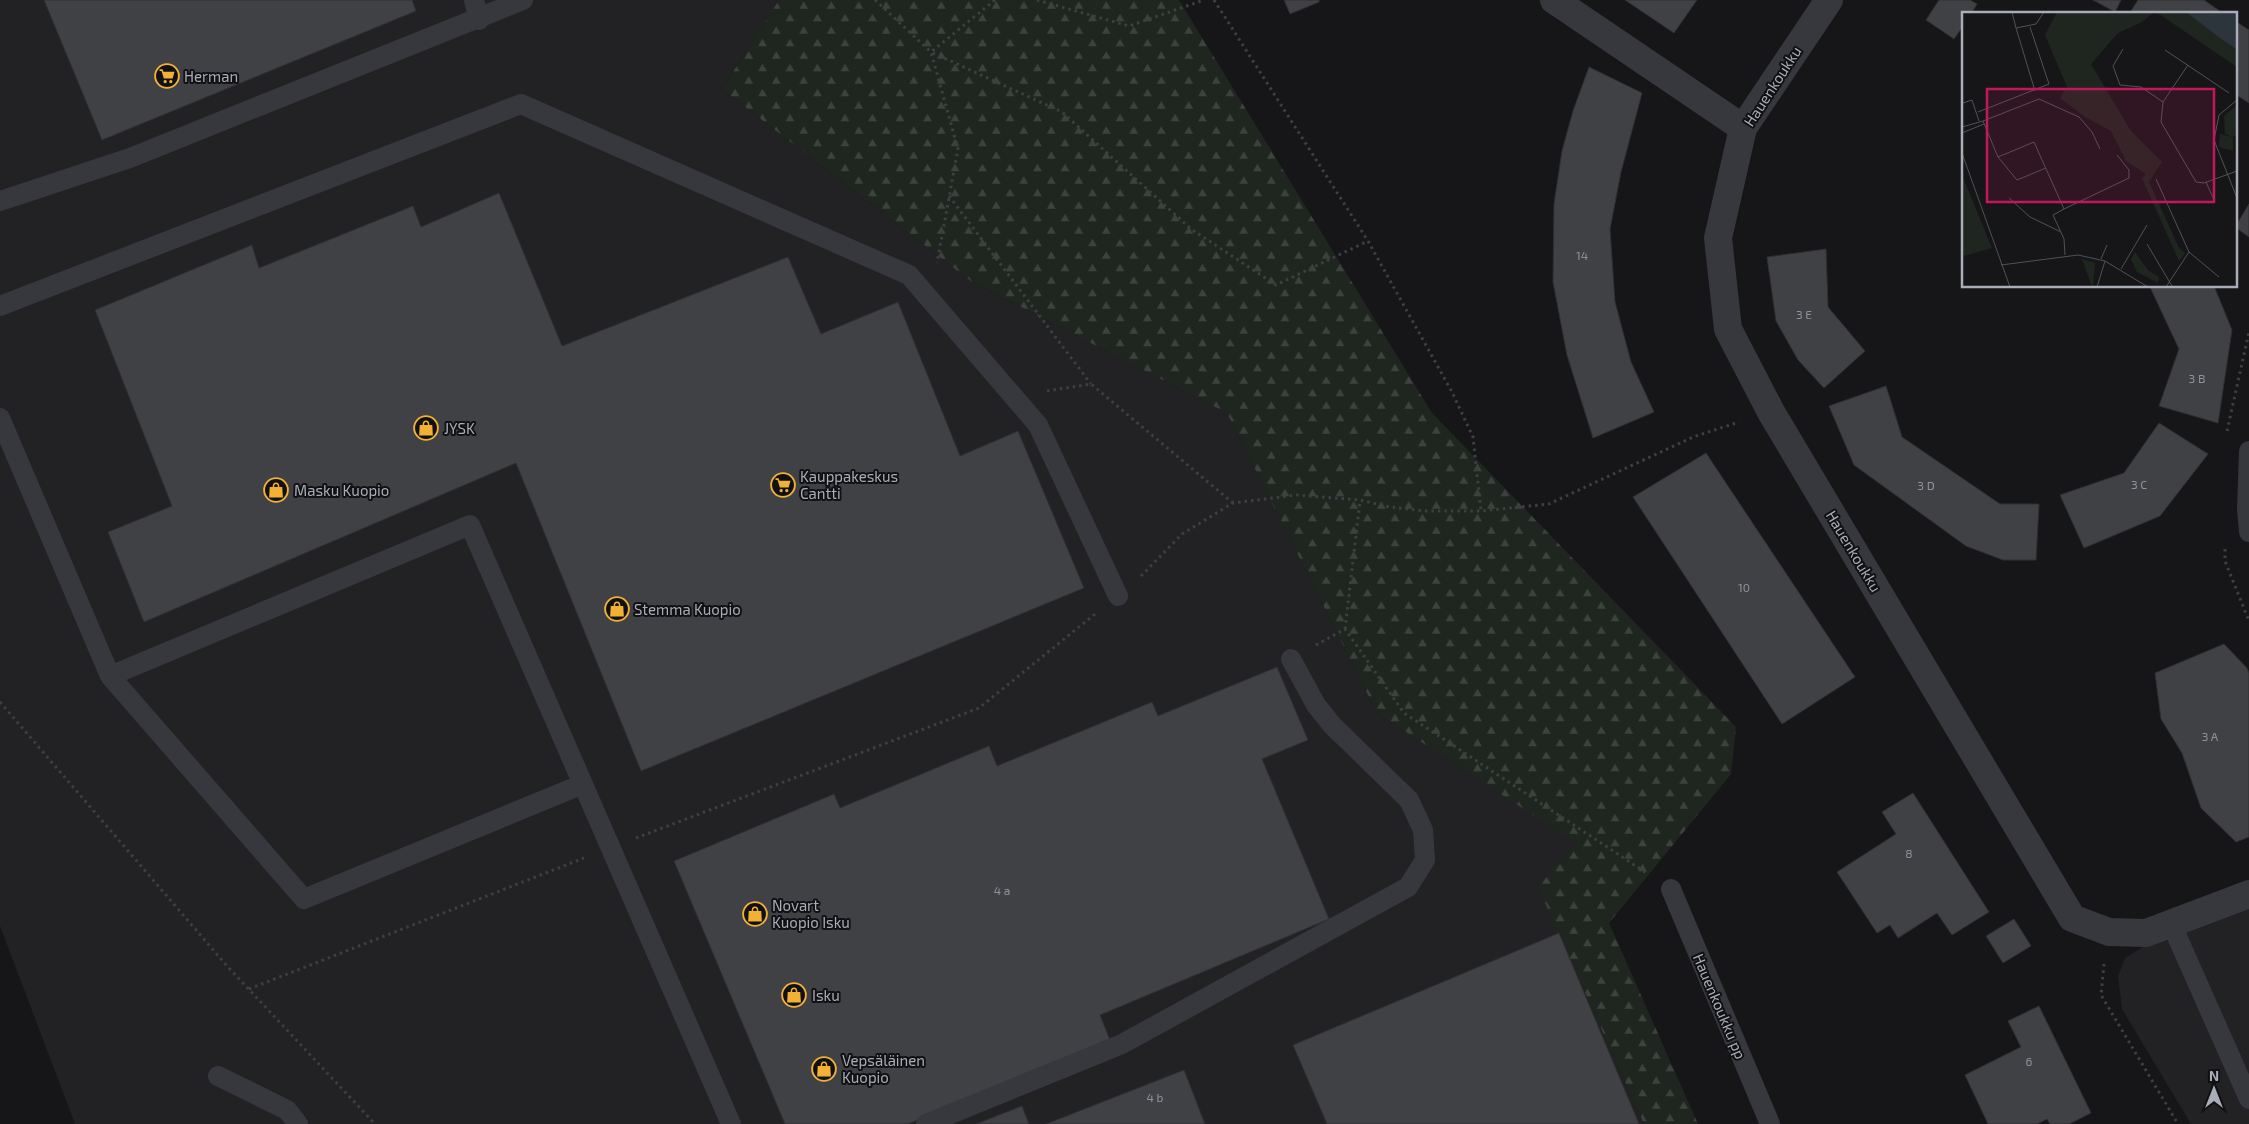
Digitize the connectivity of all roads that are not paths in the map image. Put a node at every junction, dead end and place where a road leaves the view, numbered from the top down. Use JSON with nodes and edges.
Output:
{"nodes":[{"id":1,"x":474,"y":0,"type":"edge"},
{"id":2,"x":523,"y":0,"type":"edge"},
{"id":3,"x":1554,"y":0,"type":"edge"},
{"id":4,"x":1829,"y":0,"type":"edge"},
{"id":5,"x":479,"y":20,"type":"junction"},
{"id":6,"x":1743,"y":128,"type":"junction"},
{"id":7,"x":0,"y":201,"type":"edge"},
{"id":8,"x":0,"y":306,"type":"edge"},
{"id":9,"x":0,"y":418,"type":"edge"},
{"id":10,"x":2249,"y":451,"type":"edge"},
{"id":11,"x":2249,"y":532,"type":"edge"},
{"id":12,"x":1118,"y":596,"type":"road end"},
{"id":13,"x":1291,"y":659,"type":"road end"},
{"id":14,"x":110,"y":676,"type":"junction"},
{"id":15,"x":583,"y":784,"type":"junction"},
{"id":16,"x":1670,"y":888,"type":"road end"},
{"id":17,"x":2249,"y":894,"type":"edge"},
{"id":18,"x":2172,"y":923,"type":"junction"},
{"id":19,"x":218,"y":1076,"type":"dead end"},
{"id":20,"x":2249,"y":1099,"type":"edge"},
{"id":21,"x":298,"y":1124,"type":"edge"},
{"id":22,"x":731,"y":1124,"type":"edge"},
{"id":23,"x":926,"y":1124,"type":"edge"},
{"id":24,"x":1770,"y":1124,"type":"edge"}],
"edges":[{"from":1,"to":5,"type":"lane"},
{"from":2,"to":5,"type":"lane"},
{"from":3,"to":6,"type":"street"},
{"from":4,"to":6,"type":"street","name":"Hauenkoukku"},
{"from":5,"to":7,"type":"lane"},
{"from":6,"to":18,"type":"street","name":"Hauenkoukku"},
{"from":8,"to":12,"type":"lane"},
{"from":9,"to":14,"type":"lane"},
{"from":10,"to":11,"type":"lane"},
{"from":13,"to":23,"type":"lane"},
{"from":14,"to":15,"type":"lane"},
{"from":14,"to":15,"type":"lane"},
{"from":15,"to":22,"type":"lane"},
{"from":16,"to":24,"type":"lane","name":"Hauenkoukku pp"},
{"from":17,"to":18,"type":"street","name":"Hauenkoukku"},
{"from":18,"to":20,"type":"lane"},
{"from":19,"to":21,"type":"lane"}]}
